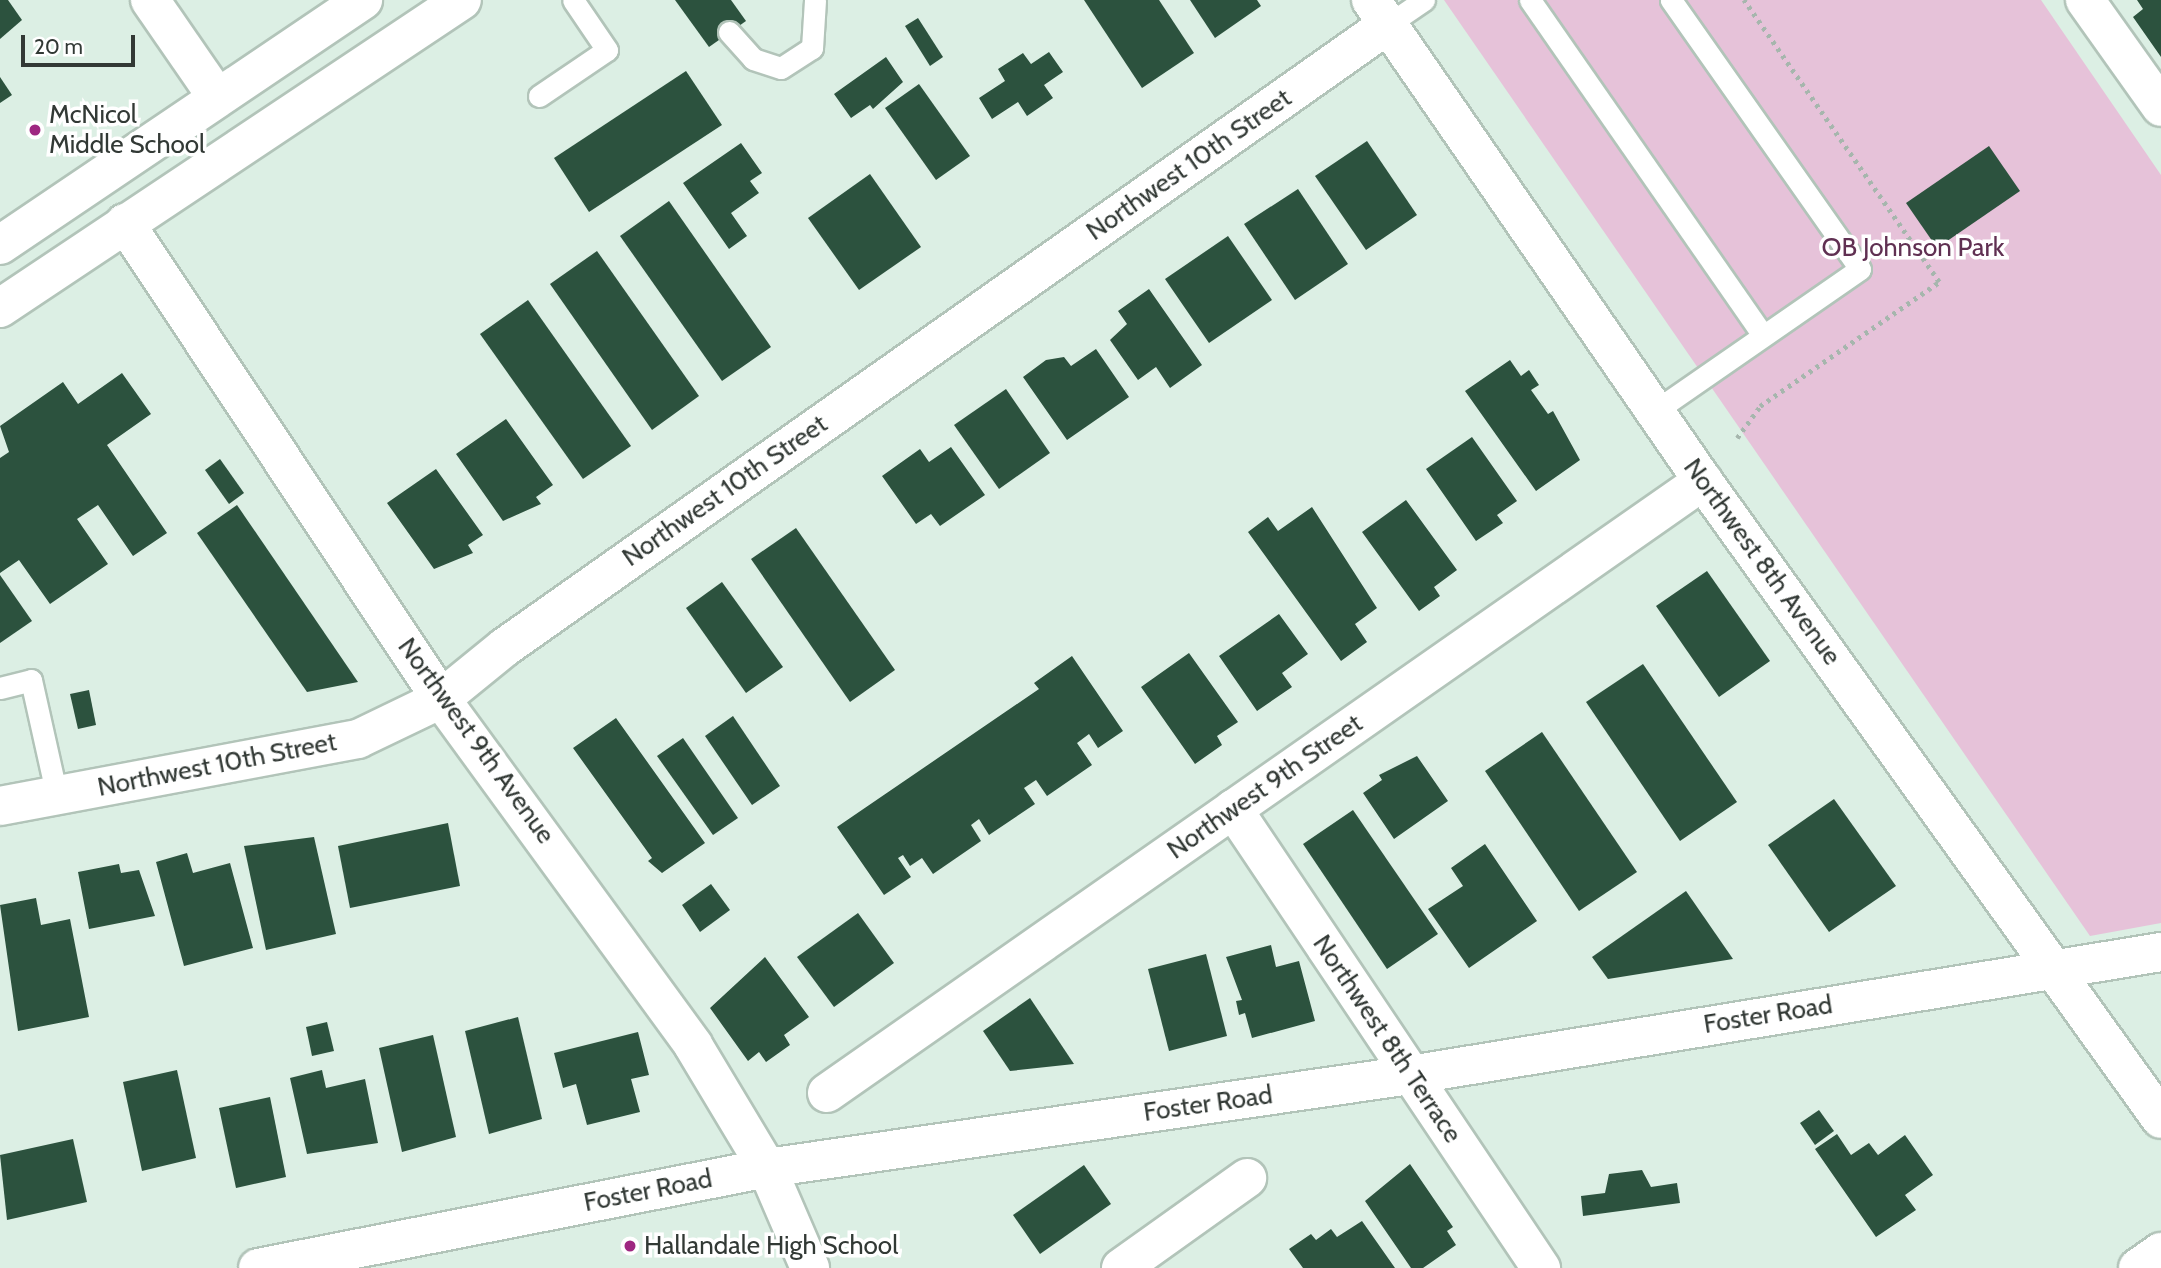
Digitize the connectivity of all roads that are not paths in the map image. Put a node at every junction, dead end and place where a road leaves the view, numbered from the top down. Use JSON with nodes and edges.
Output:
{"nodes":[{"id":1,"x":150,"y":0,"type":"edge"},
{"id":2,"x":363,"y":0,"type":"edge"},
{"id":3,"x":462,"y":0,"type":"edge"},
{"id":4,"x":573,"y":0,"type":"edge"},
{"id":5,"x":815,"y":0,"type":"edge"},
{"id":6,"x":1424,"y":0,"type":"edge"},
{"id":7,"x":1531,"y":0,"type":"edge"},
{"id":8,"x":1671,"y":0,"type":"edge"},
{"id":9,"x":2085,"y":0,"type":"edge"},
{"id":10,"x":1379,"y":13,"type":"edge"},
{"id":11,"x":729,"y":32,"type":"dead end"},
{"id":12,"x":539,"y":96,"type":"dead end"},
{"id":13,"x":217,"y":97,"type":"junction"},
{"id":14,"x":2161,"y":107,"type":"edge"},
{"id":15,"x":125,"y":223,"type":"junction"},
{"id":16,"x":0,"y":245,"type":"edge"},
{"id":17,"x":0,"y":308,"type":"edge"},
{"id":18,"x":1763,"y":335,"type":"junction"},
{"id":19,"x":1655,"y":411,"type":"junction"},
{"id":20,"x":1703,"y":481,"type":"junction"},
{"id":21,"x":0,"y":688,"type":"edge"},
{"id":22,"x":441,"y":699,"type":"junction"},
{"id":23,"x":57,"y":796,"type":"junction"},
{"id":24,"x":0,"y":806,"type":"edge"},
{"id":25,"x":1233,"y":809,"type":"junction"},
{"id":26,"x":2161,"y":952,"type":"edge"},
{"id":27,"x":2053,"y":968,"type":"junction"},
{"id":28,"x":1410,"y":1075,"type":"junction"},
{"id":29,"x":827,"y":1093,"type":"dead end"},
{"id":30,"x":2161,"y":1119,"type":"edge"},
{"id":31,"x":767,"y":1168,"type":"junction"},
{"id":32,"x":1247,"y":1178,"type":"dead end"},
{"id":33,"x":2161,"y":1252,"type":"edge"},
{"id":34,"x":258,"y":1268,"type":"edge"},
{"id":35,"x":810,"y":1268,"type":"edge"},
{"id":36,"x":1121,"y":1268,"type":"edge"},
{"id":37,"x":1541,"y":1268,"type":"edge"},
{"id":38,"x":2138,"y":1268,"type":"edge"}],
"edges":[{"from":1,"to":13,"type":"street"},
{"from":2,"to":13,"type":"street"},
{"from":3,"to":15,"type":"street"},
{"from":4,"to":12,"type":"lane"},
{"from":5,"to":11,"type":"lane"},
{"from":6,"to":10,"type":"lane"},
{"from":7,"to":18,"type":"lane"},
{"from":8,"to":18,"type":"lane"},
{"from":9,"to":14,"type":"street"},
{"from":10,"to":19,"type":"street","name":"Northwest 8th Avenue"},
{"from":10,"to":22,"type":"street","name":"Northwest 10th Street"},
{"from":13,"to":16,"type":"street"},
{"from":15,"to":17,"type":"street"},
{"from":15,"to":22,"type":"street","name":"Northwest 9th Avenue"},
{"from":18,"to":19,"type":"lane"},
{"from":19,"to":20,"type":"street","name":"Northwest 8th Avenue"},
{"from":20,"to":25,"type":"street","name":"Northwest 9th Street"},
{"from":20,"to":27,"type":"street","name":"Northwest 8th Avenue"},
{"from":21,"to":23,"type":"lane"},
{"from":22,"to":23,"type":"street","name":"Northwest 10th Street"},
{"from":22,"to":31,"type":"street","name":"Northwest 9th Avenue"},
{"from":23,"to":24,"type":"street","name":"Northwest 10th Street"},
{"from":25,"to":28,"type":"street","name":"Northwest 8th Terrace"},
{"from":25,"to":29,"type":"street","name":"Northwest 9th Street"},
{"from":26,"to":27,"type":"street","name":"Foster Road"},
{"from":27,"to":28,"type":"street","name":"Foster Road"},
{"from":27,"to":30,"type":"street","name":"Northwest 8th Avenue"},
{"from":28,"to":31,"type":"street","name":"Foster Road"},
{"from":28,"to":37,"type":"street","name":"Northwest 8th Terrace"},
{"from":31,"to":34,"type":"street","name":"Foster Road"},
{"from":31,"to":35,"type":"street","name":"Northwest 9th Avenue"},
{"from":32,"to":36,"type":"street"},
{"from":33,"to":38,"type":"street"}]}
